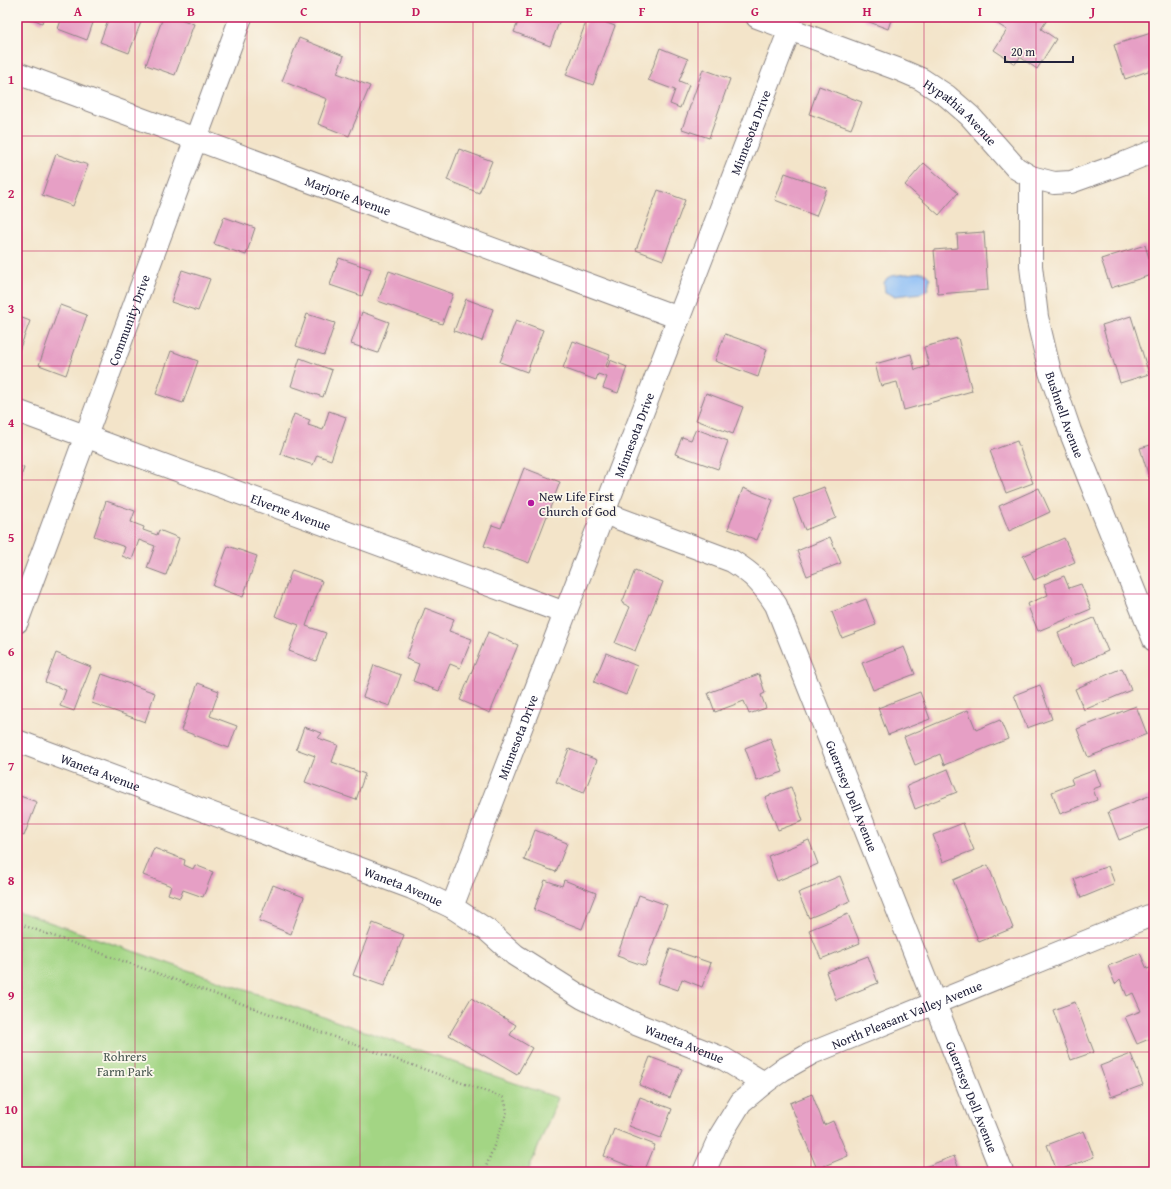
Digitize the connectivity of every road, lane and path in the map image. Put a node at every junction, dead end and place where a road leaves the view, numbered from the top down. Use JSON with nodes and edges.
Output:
{"nodes":[{"id":1,"x":241,"y":17,"type":"edge"},
{"id":2,"x":757,"y":17,"type":"edge"},
{"id":3,"x":790,"y":29,"type":"junction"},
{"id":4,"x":17,"y":74,"type":"edge"},
{"id":5,"x":196,"y":140,"type":"junction"},
{"id":6,"x":1154,"y":151,"type":"edge"},
{"id":7,"x":1030,"y":177,"type":"junction"},
{"id":8,"x":679,"y":318,"type":"junction"},
{"id":9,"x":17,"y":410,"type":"edge"},
{"id":10,"x":86,"y":436,"type":"junction"},
{"id":11,"x":604,"y":513,"type":"junction"},
{"id":12,"x":565,"y":614,"type":"junction"},
{"id":13,"x":17,"y":622,"type":"edge"},
{"id":14,"x":1154,"y":640,"type":"edge"},
{"id":15,"x":17,"y":741,"type":"edge"},
{"id":16,"x":452,"y":907,"type":"junction"},
{"id":17,"x":1154,"y":914,"type":"edge"},
{"id":18,"x":17,"y":923,"type":"edge"},
{"id":19,"x":934,"y":1003,"type":"junction"},
{"id":20,"x":764,"y":1083,"type":"junction"},
{"id":21,"x":484,"y":1172,"type":"edge"},
{"id":22,"x":704,"y":1172,"type":"edge"},
{"id":23,"x":1002,"y":1172,"type":"edge"}],
"edges":[{"from":1,"to":5,"type":"street","name":"Community Drive"},
{"from":2,"to":3,"type":"street","name":"Hypathia Avenue"},
{"from":3,"to":7,"type":"street","name":"Hypathia Avenue"},
{"from":3,"to":8,"type":"street","name":"Minnesota Drive"},
{"from":4,"to":5,"type":"street","name":"Marjorie Avenue"},
{"from":5,"to":8,"type":"street","name":"Marjorie Avenue"},
{"from":5,"to":10,"type":"street","name":"Community Drive"},
{"from":6,"to":7,"type":"street","name":"Hypathia Avenue"},
{"from":7,"to":14,"type":"street","name":"Bushnell Avenue"},
{"from":8,"to":11,"type":"street","name":"Minnesota Drive"},
{"from":9,"to":10,"type":"street","name":"Elverne Avenue"},
{"from":10,"to":12,"type":"street","name":"Elverne Avenue"},
{"from":10,"to":13,"type":"street","name":"Community Drive"},
{"from":11,"to":12,"type":"street","name":"Minnesota Drive"},
{"from":11,"to":19,"type":"street","name":"Guernsey Dell Avenue"},
{"from":12,"to":16,"type":"street","name":"Minnesota Drive"},
{"from":15,"to":16,"type":"street","name":"Waneta Avenue"},
{"from":16,"to":20,"type":"street","name":"Waneta Avenue"},
{"from":17,"to":19,"type":"street","name":"North Pleasant Valley Avenue"},
{"from":18,"to":21,"type":"path"},
{"from":19,"to":20,"type":"street","name":"North Pleasant Valley Avenue"},
{"from":19,"to":23,"type":"street","name":"Guernsey Dell Avenue"},
{"from":20,"to":22,"type":"street","name":"North Pleasant Valley Avenue"}]}
